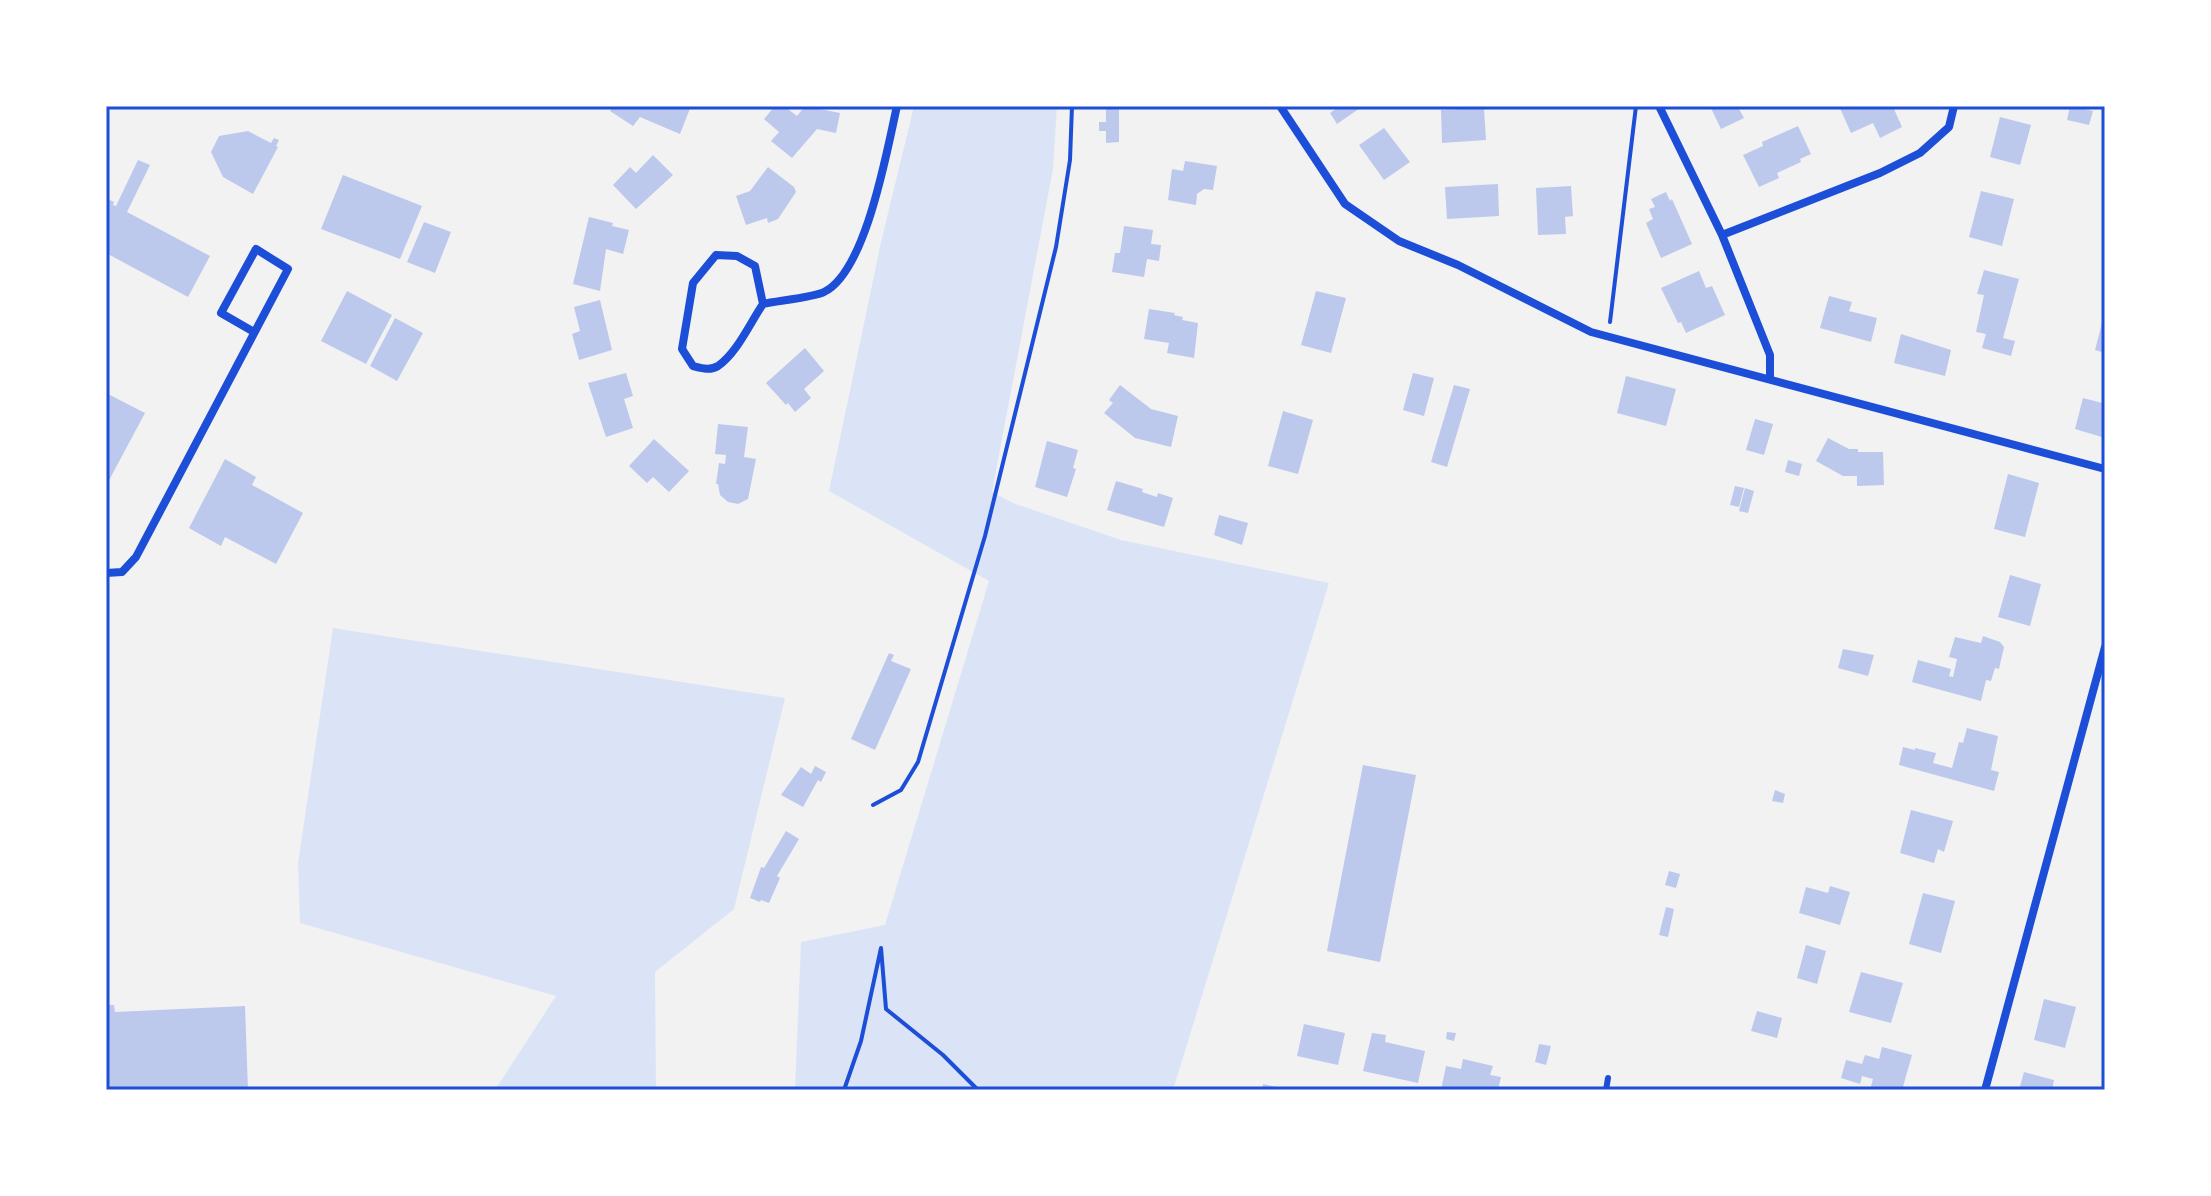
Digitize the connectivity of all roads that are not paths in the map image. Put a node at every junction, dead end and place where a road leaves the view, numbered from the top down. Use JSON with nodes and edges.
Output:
{"nodes":[{"id":1,"x":897,"y":106,"type":"edge"},
{"id":2,"x":1280,"y":106,"type":"edge"},
{"id":3,"x":1659,"y":106,"type":"edge"},
{"id":4,"x":1954,"y":106,"type":"edge"},
{"id":5,"x":1722,"y":235,"type":"junction"},
{"id":6,"x":763,"y":304,"type":"junction"},
{"id":7,"x":254,"y":332,"type":"junction"},
{"id":8,"x":1770,"y":379,"type":"junction"},
{"id":9,"x":2105,"y":469,"type":"edge"},
{"id":10,"x":106,"y":573,"type":"edge"},
{"id":11,"x":2105,"y":647,"type":"edge"},
{"id":12,"x":1608,"y":1078,"type":"dead end"},
{"id":13,"x":1606,"y":1090,"type":"edge"},
{"id":14,"x":1985,"y":1090,"type":"edge"}],
"edges":[{"from":1,"to":6,"type":"street"},
{"from":2,"to":8,"type":"street"},
{"from":3,"to":5,"type":"street"},
{"from":4,"to":5,"type":"street"},
{"from":5,"to":8,"type":"street"},
{"from":6,"to":6,"type":"street"},
{"from":7,"to":7,"type":"street"},
{"from":7,"to":10,"type":"street"},
{"from":8,"to":9,"type":"street"},
{"from":11,"to":14,"type":"street"},
{"from":12,"to":13,"type":"lane"}]}
